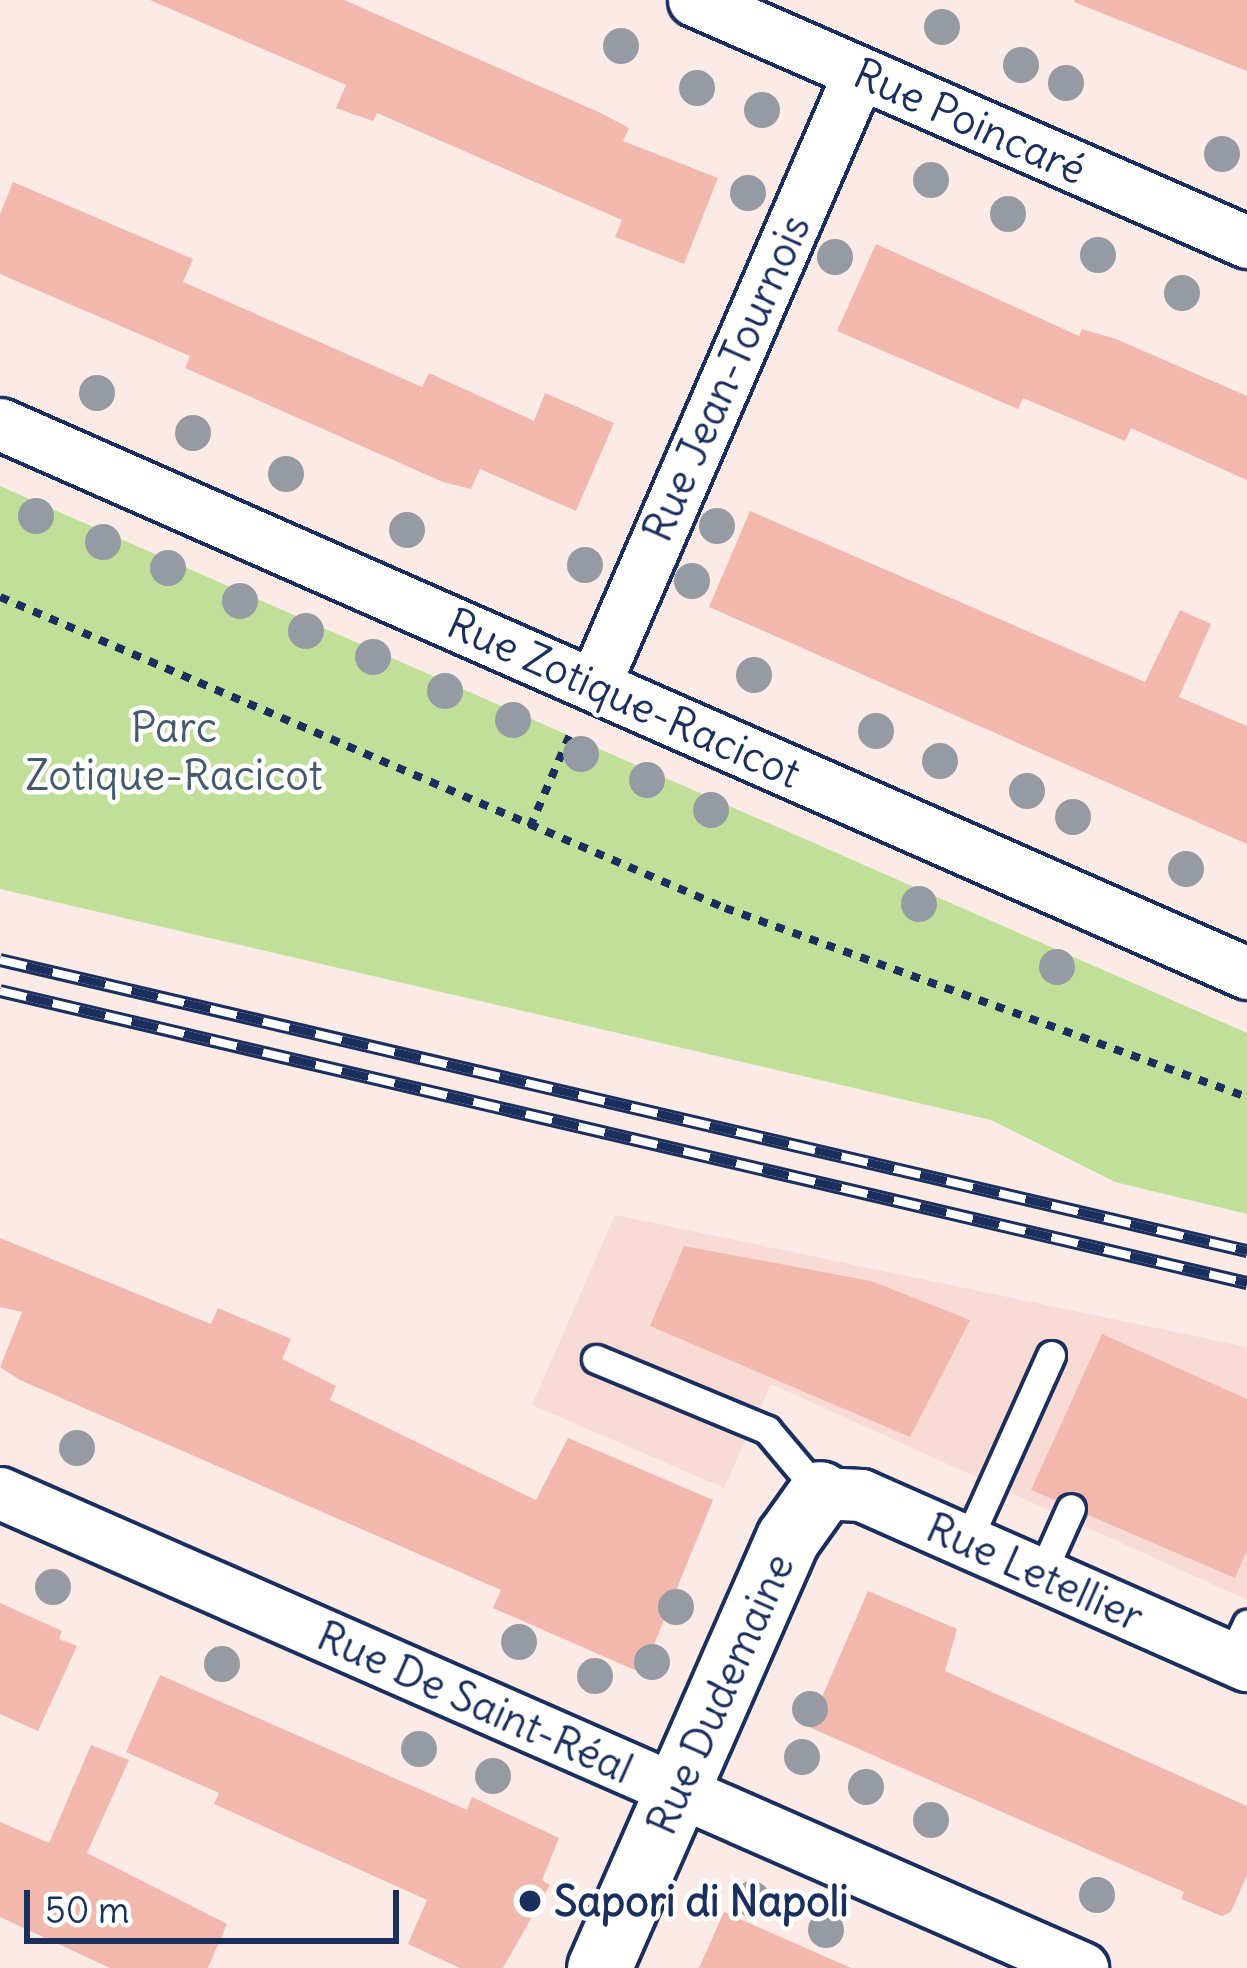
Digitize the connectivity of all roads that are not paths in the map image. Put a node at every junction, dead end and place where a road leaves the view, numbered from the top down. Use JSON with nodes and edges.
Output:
{"nodes":[{"id":1,"x":694,"y":0,"type":"edge"},
{"id":2,"x":860,"y":73,"type":"junction"},
{"id":3,"x":1247,"y":242,"type":"edge"},
{"id":4,"x":0,"y":424,"type":"edge"},
{"id":5,"x":594,"y":685,"type":"junction"},
{"id":6,"x":1247,"y":973,"type":"edge"},
{"id":7,"x":1051,"y":1355,"type":"dead end"},
{"id":8,"x":596,"y":1359,"type":"dead end"},
{"id":9,"x":820,"y":1492,"type":"junction"},
{"id":10,"x":0,"y":1493,"type":"edge"},
{"id":11,"x":1071,"y":1508,"type":"dead end"},
{"id":12,"x":967,"y":1542,"type":"junction"},
{"id":13,"x":1041,"y":1575,"type":"junction"},
{"id":14,"x":1242,"y":1649,"type":"edge"},
{"id":15,"x":678,"y":1789,"type":"junction"},
{"id":16,"x":599,"y":1968,"type":"edge"},
{"id":17,"x":1082,"y":1968,"type":"edge"}],
"edges":[{"from":1,"to":2,"type":"street","name":"Rue Poincaré"},
{"from":2,"to":3,"type":"street","name":"Rue Poincaré"},
{"from":2,"to":5,"type":"street","name":"Rue Jean-Tournois"},
{"from":4,"to":5,"type":"street","name":"Rue Zotique-Racicot"},
{"from":5,"to":6,"type":"street","name":"Rue Zotique-Racicot"},
{"from":7,"to":12,"type":"lane"},
{"from":8,"to":9,"type":"lane"},
{"from":9,"to":12,"type":"street","name":"Rue Letellier"},
{"from":9,"to":15,"type":"street","name":"Rue Dudemaine"},
{"from":10,"to":15,"type":"street","name":"Rue De Saint-Réal"},
{"from":11,"to":13,"type":"lane"},
{"from":12,"to":13,"type":"street","name":"Rue Letellier"},
{"from":13,"to":14,"type":"street","name":"Rue Letellier"},
{"from":15,"to":16,"type":"street","name":"Rue Dudemaine"},
{"from":15,"to":17,"type":"street","name":"Rue De Saint-Réal"}]}
